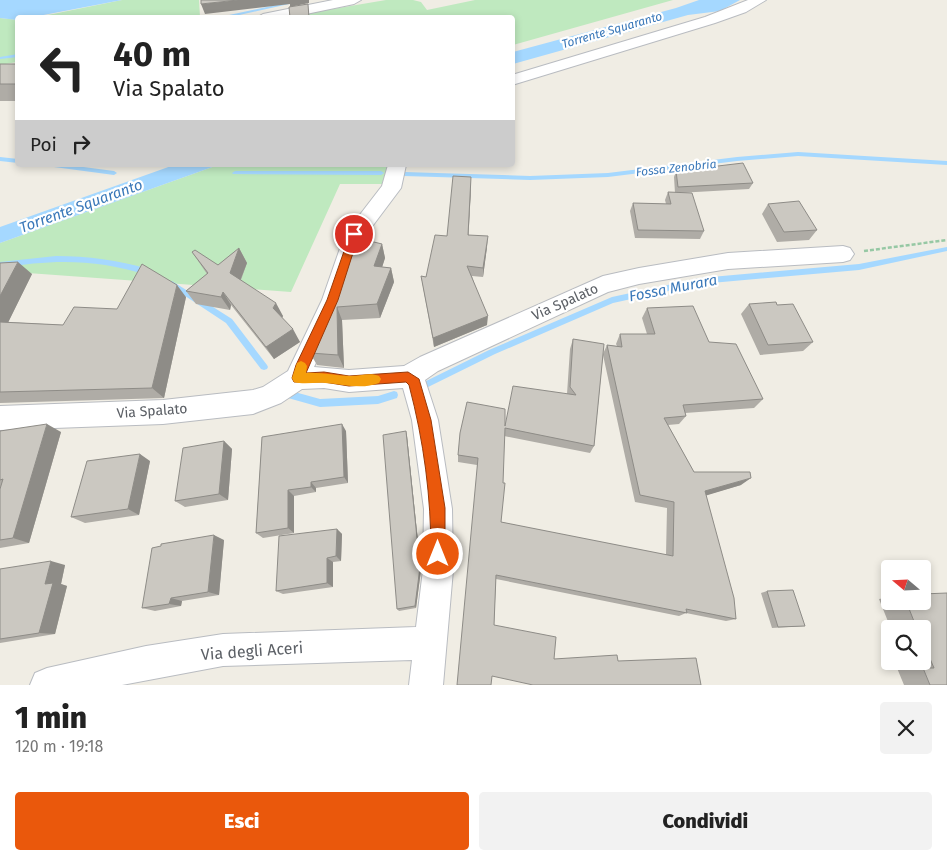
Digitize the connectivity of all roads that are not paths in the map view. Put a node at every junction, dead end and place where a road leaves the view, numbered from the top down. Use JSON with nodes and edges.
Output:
{"nodes":[{"id":1,"x":354,"y":0,"type":"edge"},
{"id":2,"x":759,"y":0,"type":"edge"},
{"id":3,"x":278,"y":15,"type":"edge"},
{"id":4,"x":515,"y":79,"type":"edge"},
{"id":5,"x":396,"y":167,"type":"edge"},
{"id":6,"x":843,"y":254,"type":"road end"},
{"id":7,"x":408,"y":377,"type":"junction"},
{"id":8,"x":296,"y":380,"type":"junction"},
{"id":9,"x":0,"y":418,"type":"edge"},
{"id":10,"x":430,"y":643,"type":"junction"},
{"id":11,"x":48,"y":685,"type":"edge"},
{"id":12,"x":426,"y":685,"type":"edge"}],
"edges":[{"from":1,"to":3,"type":"street"},
{"from":2,"to":4,"type":"street"},
{"from":5,"to":8,"type":"street"},
{"from":6,"to":7,"type":"street","name":"Via Spalato"},
{"from":7,"to":8,"type":"street","name":"Via Spalato"},
{"from":7,"to":10,"type":"street"},
{"from":8,"to":9,"type":"street","name":"Via Spalato"},
{"from":10,"to":11,"type":"street","name":"Via degli Aceri"},
{"from":10,"to":12,"type":"street"}]}
